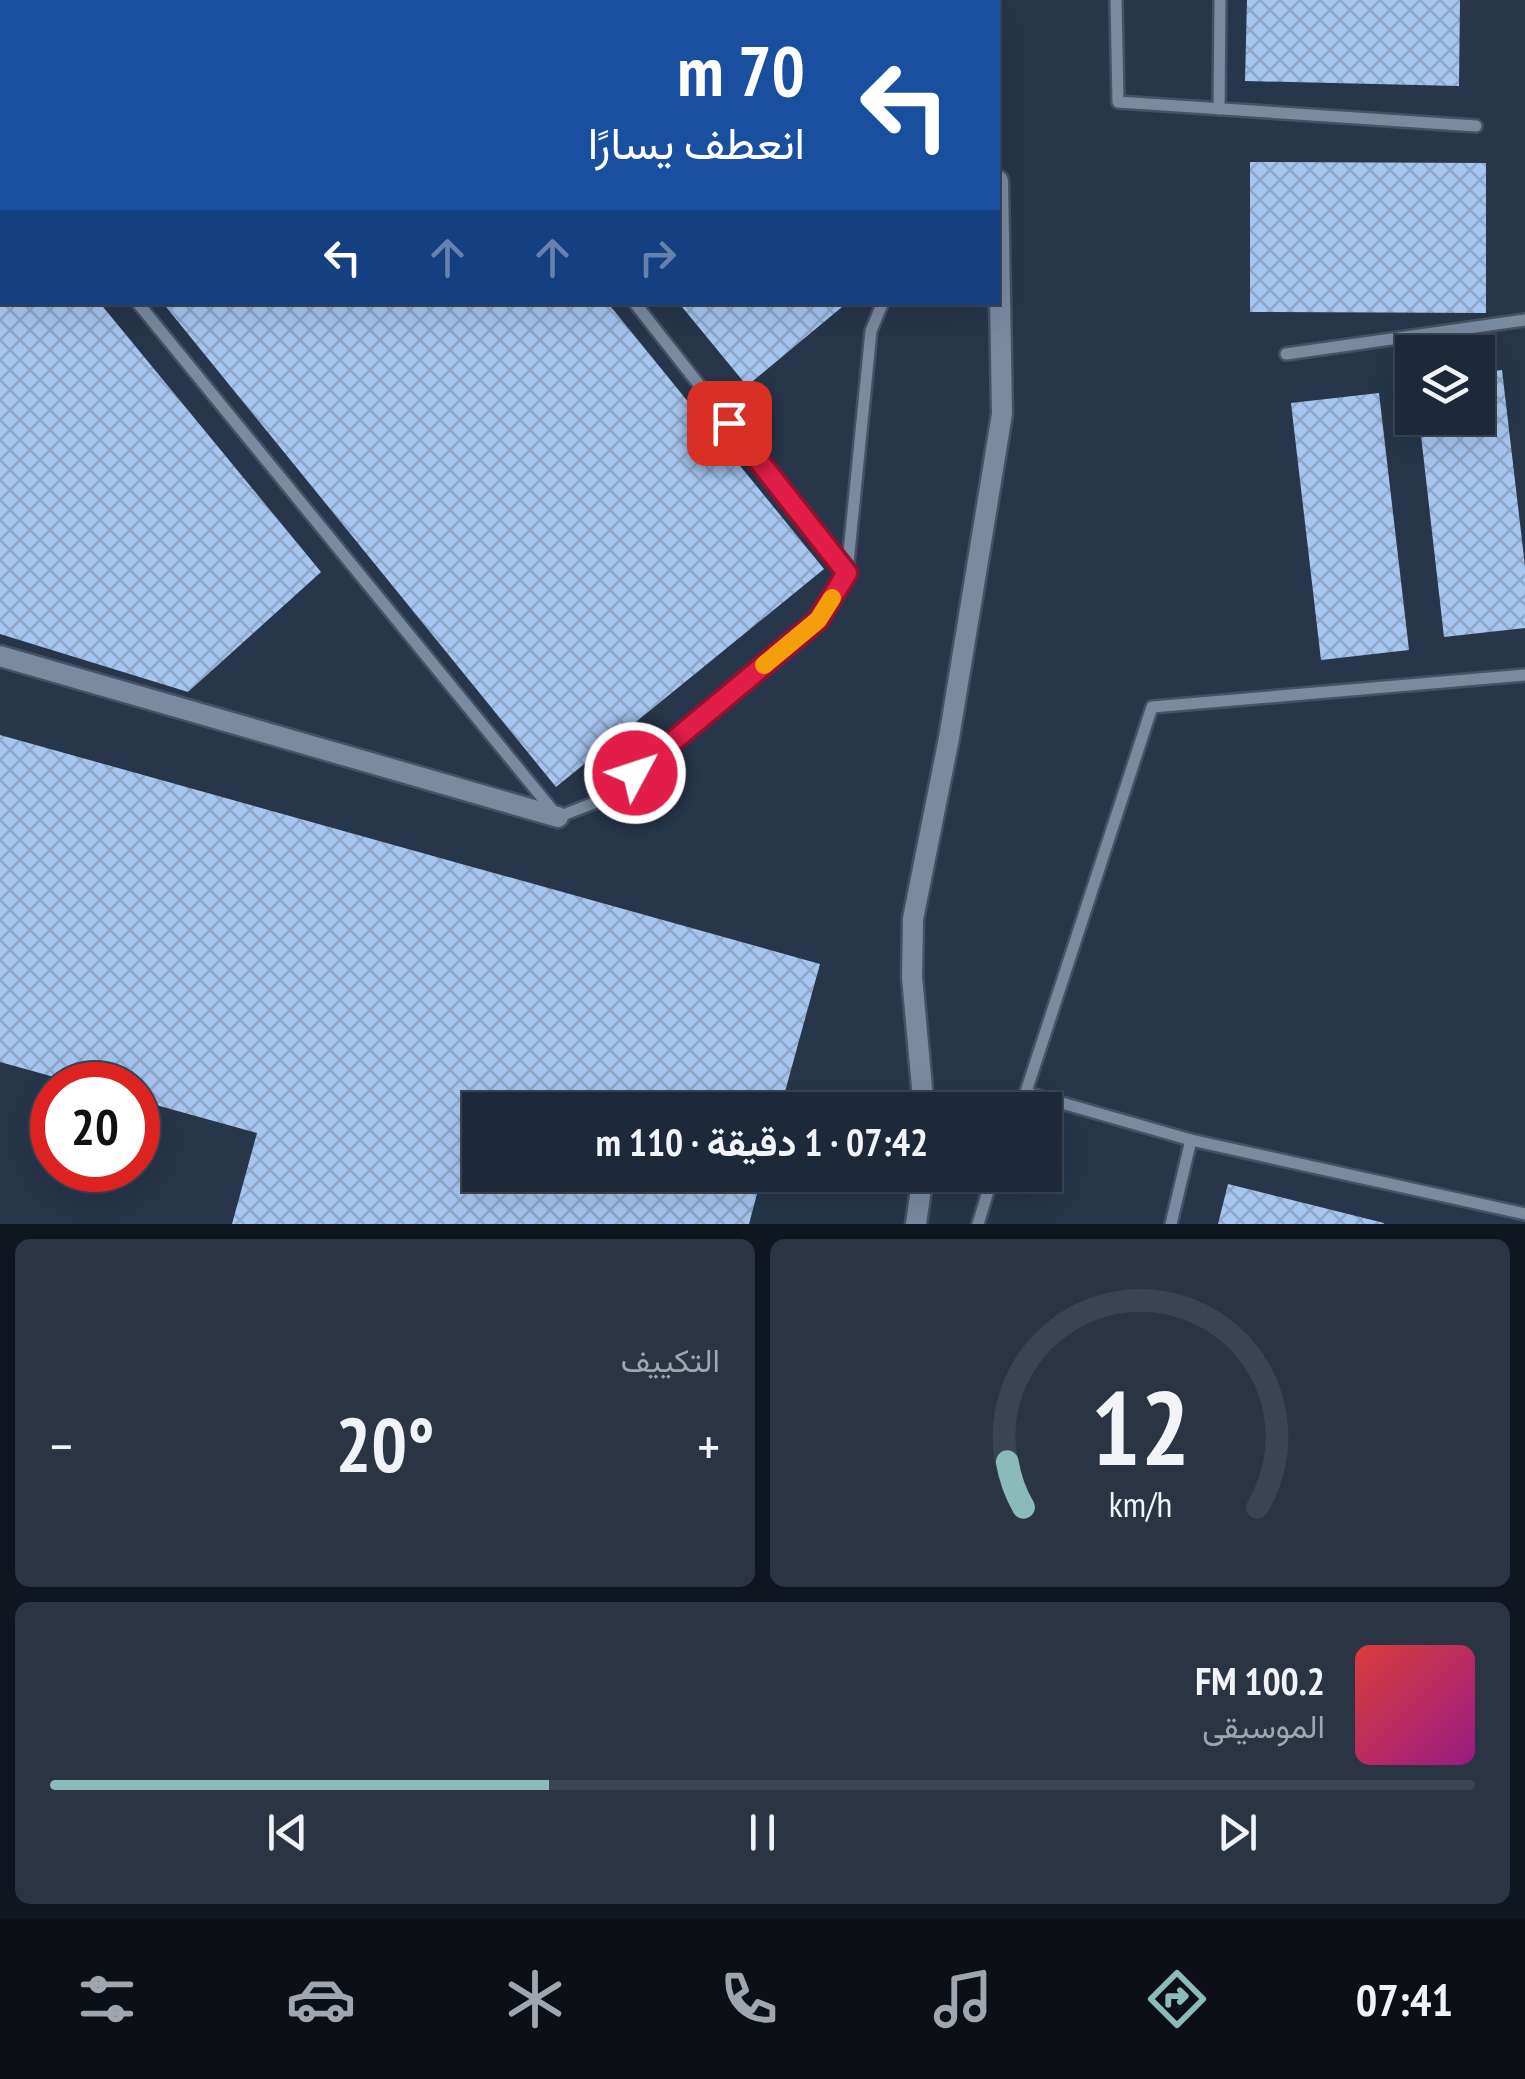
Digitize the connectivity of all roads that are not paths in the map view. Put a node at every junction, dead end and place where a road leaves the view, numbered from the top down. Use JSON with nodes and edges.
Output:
{"nodes":[{"id":1,"x":1116,"y":0,"type":"edge"},
{"id":2,"x":1220,"y":0,"type":"edge"},
{"id":3,"x":1219,"y":109,"type":"junction"},
{"id":4,"x":1476,"y":126,"type":"dead end"},
{"id":5,"x":1000,"y":298,"type":"edge"},
{"id":6,"x":139,"y":305,"type":"edge"},
{"id":7,"x":636,"y":305,"type":"edge"},
{"id":8,"x":882,"y":305,"type":"edge"},
{"id":9,"x":1525,"y":320,"type":"edge"},
{"id":10,"x":1286,"y":354,"type":"dead end"},
{"id":11,"x":847,"y":573,"type":"junction"},
{"id":12,"x":0,"y":656,"type":"edge"},
{"id":13,"x":1525,"y":675,"type":"edge"},
{"id":14,"x":558,"y":817,"type":"junction"},
{"id":15,"x":922,"y":1092,"type":"edge"},
{"id":16,"x":1028,"y":1092,"type":"edge"},
{"id":17,"x":1062,"y":1104,"type":"edge"},
{"id":18,"x":1190,"y":1140,"type":"junction"},
{"id":19,"x":921,"y":1192,"type":"edge"},
{"id":20,"x":988,"y":1192,"type":"edge"},
{"id":21,"x":1525,"y":1214,"type":"edge"},
{"id":22,"x":916,"y":1224,"type":"edge"},
{"id":23,"x":978,"y":1224,"type":"edge"},
{"id":24,"x":1171,"y":1224,"type":"edge"}],
"edges":[{"from":1,"to":3,"type":"lane"},
{"from":2,"to":3,"type":"lane"},
{"from":3,"to":4,"type":"lane"},
{"from":5,"to":15,"type":"street"},
{"from":6,"to":14,"type":"lane"},
{"from":7,"to":11,"type":"lane"},
{"from":8,"to":11,"type":"lane"},
{"from":9,"to":10,"type":"lane"},
{"from":11,"to":14,"type":"lane"},
{"from":12,"to":14,"type":"street"},
{"from":13,"to":16,"type":"lane"},
{"from":17,"to":18,"type":"lane"},
{"from":18,"to":21,"type":"lane"},
{"from":18,"to":24,"type":"lane"},
{"from":19,"to":22,"type":"street"},
{"from":20,"to":23,"type":"lane"}]}
